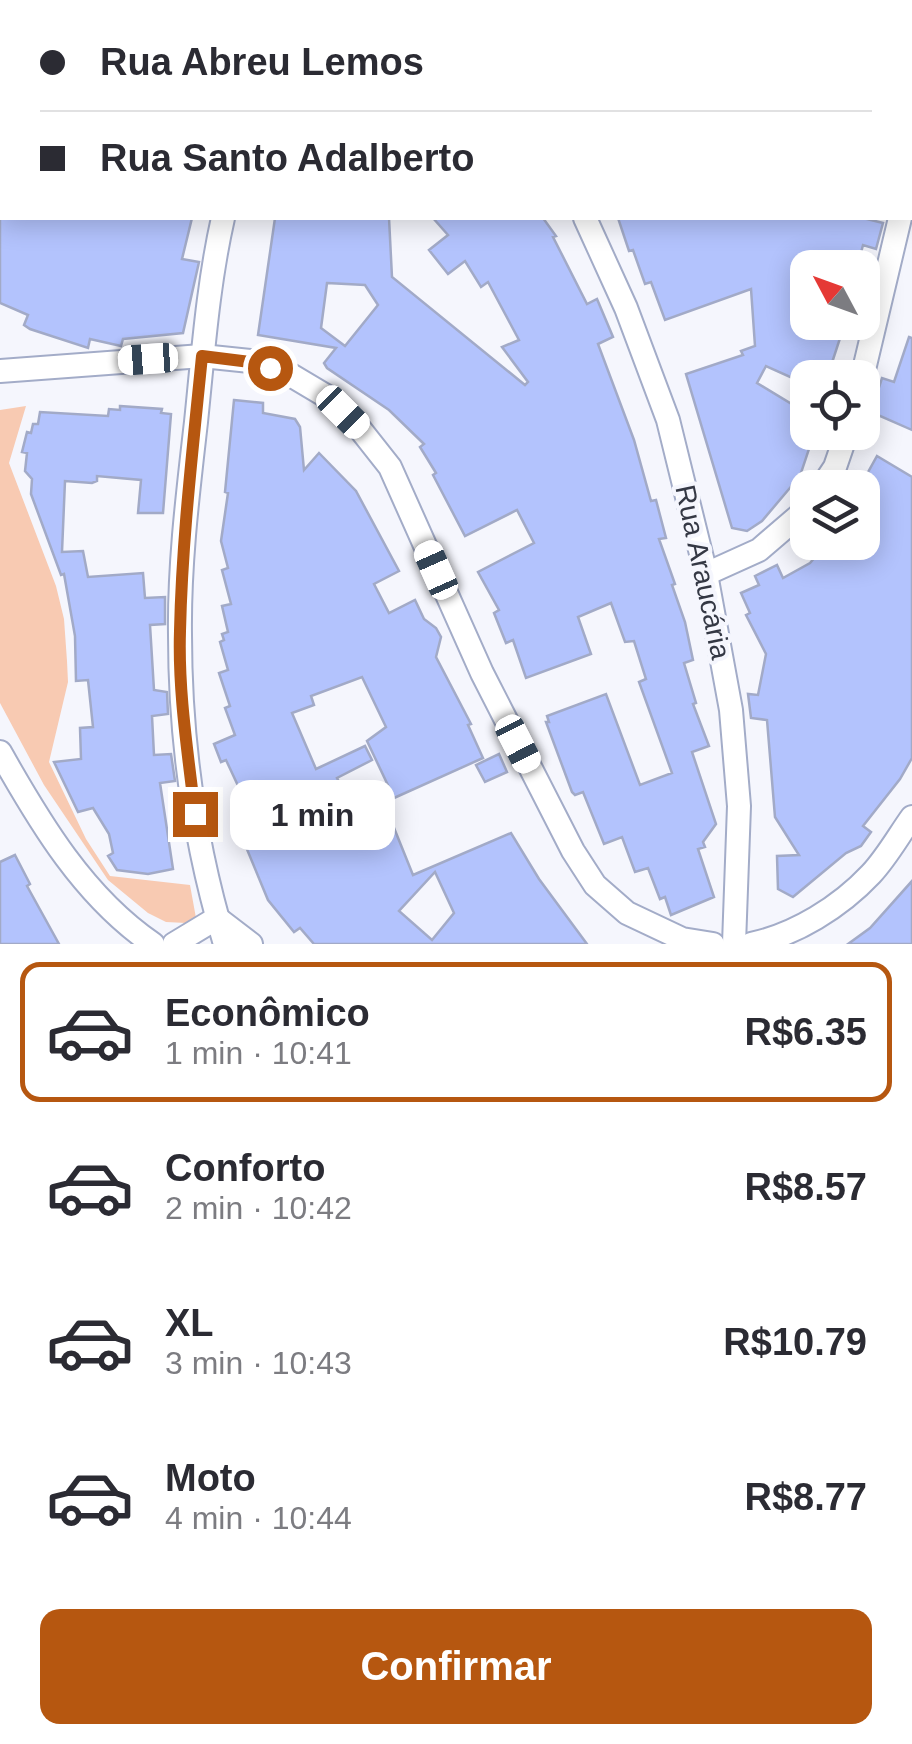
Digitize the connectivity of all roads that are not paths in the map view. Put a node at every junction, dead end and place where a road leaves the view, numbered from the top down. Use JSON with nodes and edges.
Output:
{"nodes":[{"id":1,"x":223,"y":220,"type":"edge"},
{"id":2,"x":586,"y":220,"type":"edge"},
{"id":3,"x":900,"y":220,"type":"edge"},
{"id":4,"x":0,"y":354,"type":"edge"},
{"id":5,"x":202,"y":356,"type":"junction"},
{"id":6,"x":866,"y":360,"type":"edge"},
{"id":7,"x":24,"y":366,"type":"junction"},
{"id":8,"x":0,"y":370,"type":"edge"},
{"id":9,"x":790,"y":523,"type":"edge"},
{"id":10,"x":706,"y":574,"type":"junction"},
{"id":11,"x":0,"y":752,"type":"edge"},
{"id":12,"x":912,"y":817,"type":"edge"},
{"id":13,"x":217,"y":918,"type":"junction"},
{"id":14,"x":153,"y":944,"type":"edge"},
{"id":15,"x":174,"y":944,"type":"edge"},
{"id":16,"x":224,"y":944,"type":"edge"},
{"id":17,"x":251,"y":944,"type":"edge"},
{"id":18,"x":713,"y":944,"type":"edge"},
{"id":19,"x":734,"y":944,"type":"edge"},
{"id":20,"x":751,"y":944,"type":"edge"}],
"edges":[{"from":1,"to":5,"type":"street"},
{"from":2,"to":10,"type":"street","name":"Rua Araucária"},
{"from":3,"to":6,"type":"street"},
{"from":4,"to":7,"type":"street"},
{"from":5,"to":7,"type":"street"},
{"from":5,"to":13,"type":"street"},
{"from":5,"to":18,"type":"street"},
{"from":7,"to":8,"type":"street"},
{"from":9,"to":10,"type":"street"},
{"from":10,"to":19,"type":"street","name":"Rua Araucária"},
{"from":11,"to":14,"type":"street"},
{"from":12,"to":20,"type":"street"},
{"from":13,"to":15,"type":"street"},
{"from":13,"to":16,"type":"street"},
{"from":13,"to":17,"type":"street"}]}
